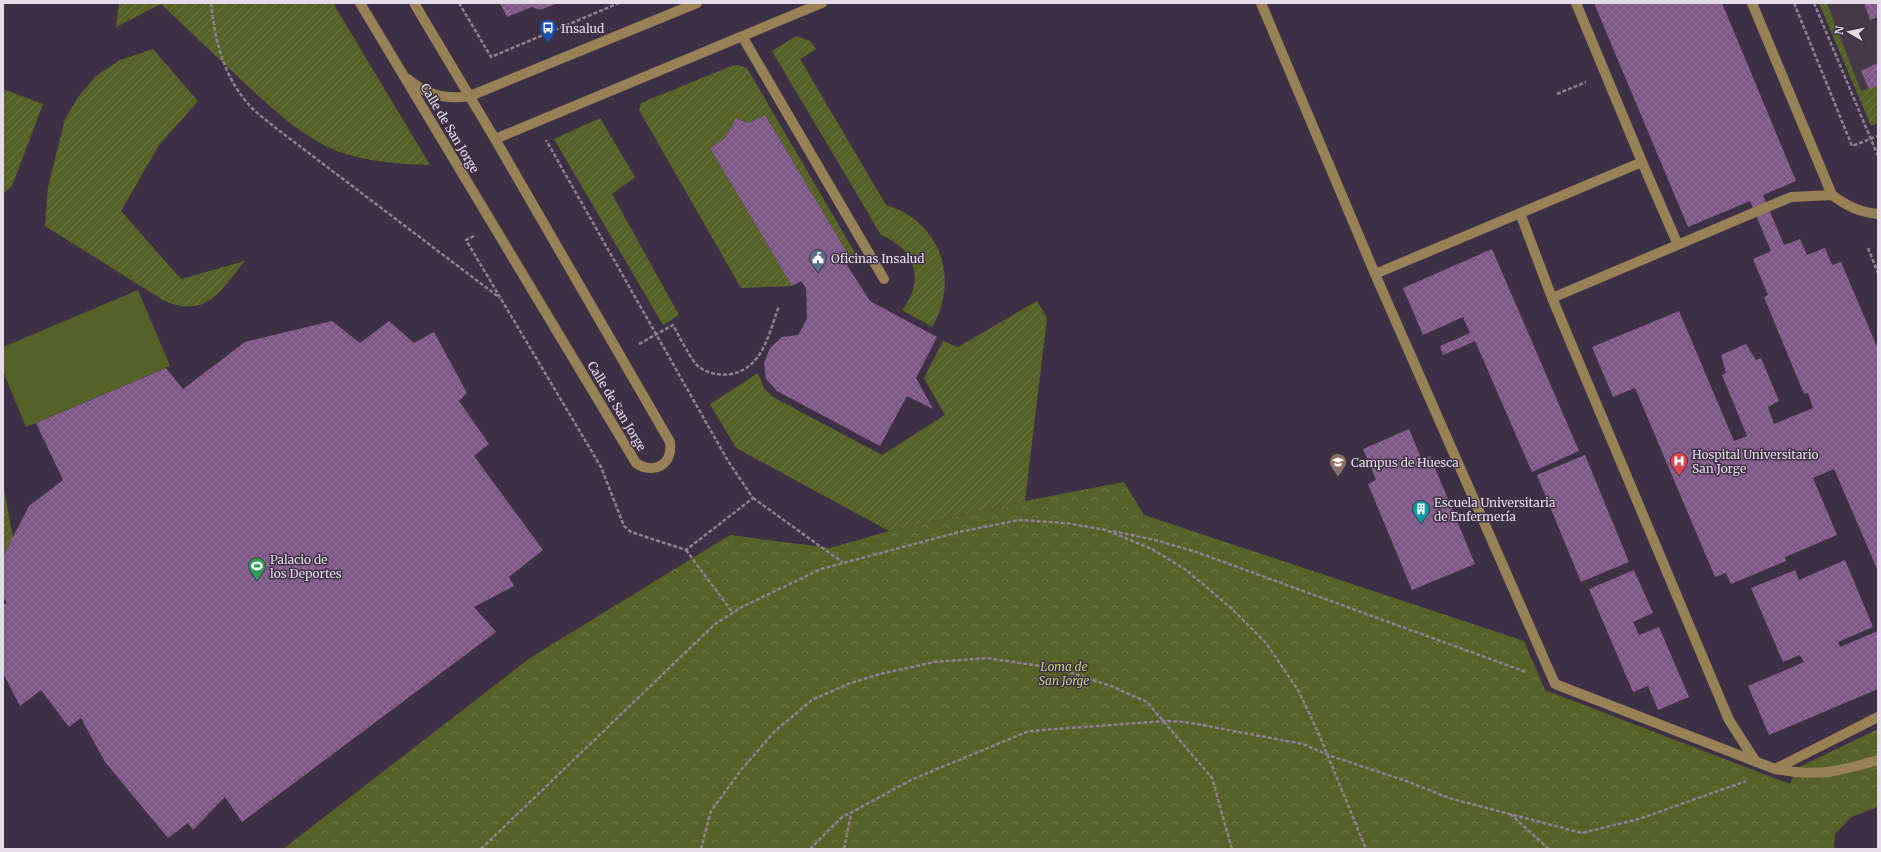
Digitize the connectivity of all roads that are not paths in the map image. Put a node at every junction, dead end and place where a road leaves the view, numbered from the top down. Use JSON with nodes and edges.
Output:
{"nodes":[{"id":1,"x":360,"y":3,"type":"edge"},
{"id":2,"x":414,"y":3,"type":"edge"},
{"id":3,"x":697,"y":3,"type":"edge"},
{"id":4,"x":822,"y":3,"type":"edge"},
{"id":5,"x":1261,"y":3,"type":"edge"},
{"id":6,"x":1576,"y":3,"type":"edge"},
{"id":7,"x":1752,"y":3,"type":"edge"},
{"id":8,"x":742,"y":36,"type":"junction"},
{"id":9,"x":402,"y":73,"type":"junction"},
{"id":10,"x":470,"y":96,"type":"junction"},
{"id":11,"x":495,"y":139,"type":"junction"},
{"id":12,"x":1642,"y":162,"type":"junction"},
{"id":13,"x":1832,"y":195,"type":"junction"},
{"id":14,"x":1520,"y":213,"type":"junction"},
{"id":15,"x":1878,"y":214,"type":"edge"},
{"id":16,"x":1678,"y":245,"type":"junction"},
{"id":17,"x":1375,"y":274,"type":"junction"},
{"id":18,"x":884,"y":279,"type":"dead end"},
{"id":19,"x":1552,"y":298,"type":"junction"},
{"id":20,"x":1878,"y":717,"type":"edge"},
{"id":21,"x":1878,"y":760,"type":"edge"},
{"id":22,"x":1756,"y":762,"type":"junction"},
{"id":23,"x":1775,"y":769,"type":"junction"}],
"edges":[{"from":1,"to":9,"type":"street","name":"Calle de San Jorge"},
{"from":2,"to":10,"type":"street","name":"Calle de San Jorge"},
{"from":3,"to":10,"type":"street"},
{"from":4,"to":8,"type":"street"},
{"from":5,"to":17,"type":"street"},
{"from":6,"to":12,"type":"street"},
{"from":7,"to":13,"type":"street"},
{"from":8,"to":11,"type":"street"},
{"from":8,"to":18,"type":"street"},
{"from":9,"to":10,"type":"street"},
{"from":9,"to":11,"type":"street","name":"Calle de San Jorge"},
{"from":10,"to":11,"type":"street","name":"Calle de San Jorge"},
{"from":12,"to":14,"type":"street"},
{"from":12,"to":16,"type":"street"},
{"from":13,"to":15,"type":"street"},
{"from":13,"to":16,"type":"street"},
{"from":14,"to":17,"type":"street"},
{"from":14,"to":19,"type":"street"},
{"from":16,"to":19,"type":"street"},
{"from":17,"to":22,"type":"street"},
{"from":19,"to":22,"type":"street"},
{"from":20,"to":23,"type":"street"},
{"from":21,"to":23,"type":"street"},
{"from":22,"to":23,"type":"street"}]}
